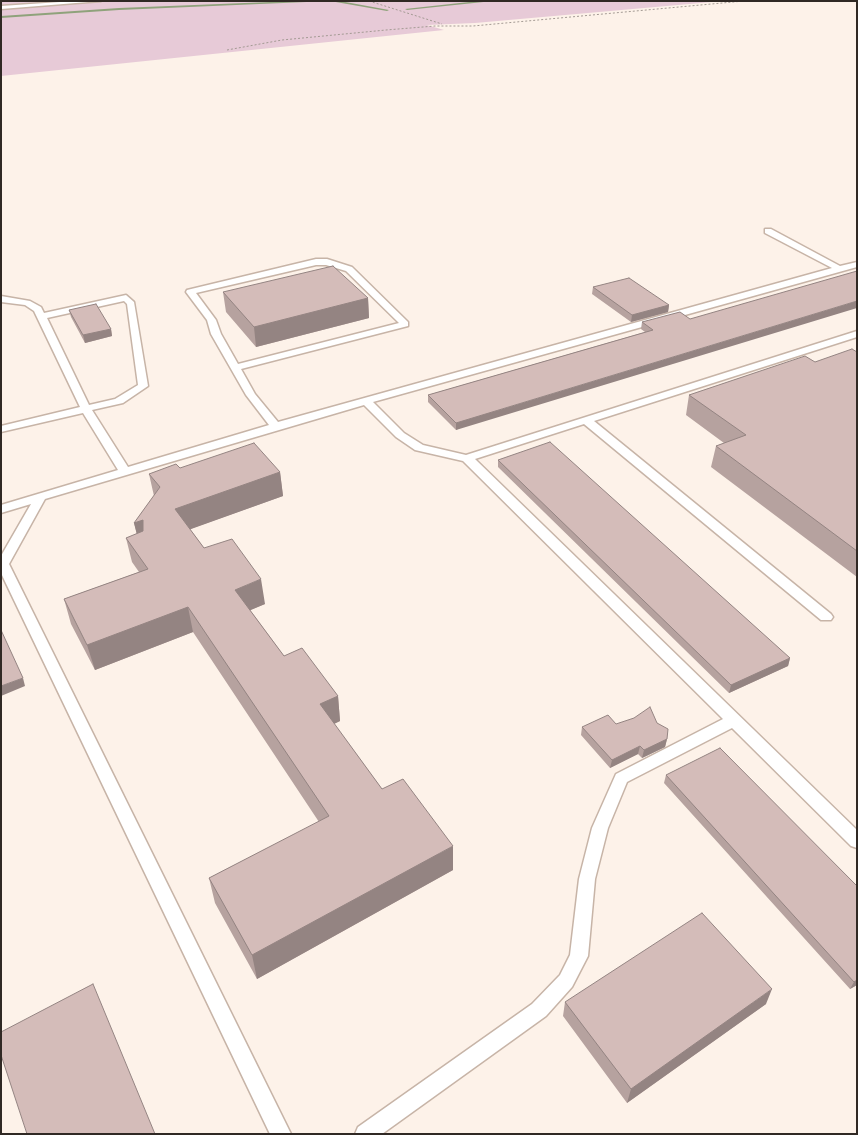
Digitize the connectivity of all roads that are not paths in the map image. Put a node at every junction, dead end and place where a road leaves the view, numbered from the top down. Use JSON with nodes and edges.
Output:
{"nodes":[{"id":1,"x":99,"y":1,"type":"edge"},
{"id":2,"x":1,"y":8,"type":"edge"},
{"id":3,"x":768,"y":231,"type":"dead end"},
{"id":4,"x":857,"y":264,"type":"edge"},
{"id":5,"x":839,"y":269,"type":"junction"},
{"id":6,"x":1,"y":299,"type":"edge"},
{"id":7,"x":42,"y":316,"type":"junction"},
{"id":8,"x":857,"y":334,"type":"edge"},
{"id":9,"x":235,"y":368,"type":"junction"},
{"id":10,"x":367,"y":402,"type":"junction"},
{"id":11,"x":86,"y":407,"type":"junction"},
{"id":12,"x":587,"y":421,"type":"junction"},
{"id":13,"x":276,"y":426,"type":"junction"},
{"id":14,"x":1,"y":428,"type":"edge"},
{"id":15,"x":467,"y":458,"type":"junction"},
{"id":16,"x":125,"y":472,"type":"junction"},
{"id":17,"x":41,"y":497,"type":"junction"},
{"id":18,"x":1,"y":509,"type":"edge"},
{"id":19,"x":826,"y":618,"type":"dead end"},
{"id":20,"x":734,"y":720,"type":"junction"},
{"id":21,"x":857,"y":840,"type":"edge"},
{"id":22,"x":281,"y":1134,"type":"edge"},
{"id":23,"x":365,"y":1134,"type":"edge"}],
"edges":[{"from":1,"to":2,"type":"lane"},
{"from":3,"to":5,"type":"lane"},
{"from":4,"to":5,"type":"lane"},
{"from":5,"to":10,"type":"lane"},
{"from":6,"to":7,"type":"lane"},
{"from":7,"to":11,"type":"lane"},
{"from":7,"to":11,"type":"lane"},
{"from":8,"to":12,"type":"lane"},
{"from":9,"to":9,"type":"lane"},
{"from":9,"to":13,"type":"lane"},
{"from":10,"to":13,"type":"lane"},
{"from":10,"to":15,"type":"lane"},
{"from":11,"to":14,"type":"lane"},
{"from":11,"to":16,"type":"lane"},
{"from":12,"to":15,"type":"lane"},
{"from":12,"to":19,"type":"lane"},
{"from":13,"to":16,"type":"lane"},
{"from":15,"to":20,"type":"lane"},
{"from":16,"to":17,"type":"lane"},
{"from":17,"to":18,"type":"lane"},
{"from":17,"to":22,"type":"lane"},
{"from":20,"to":21,"type":"lane"},
{"from":20,"to":23,"type":"lane"}]}
